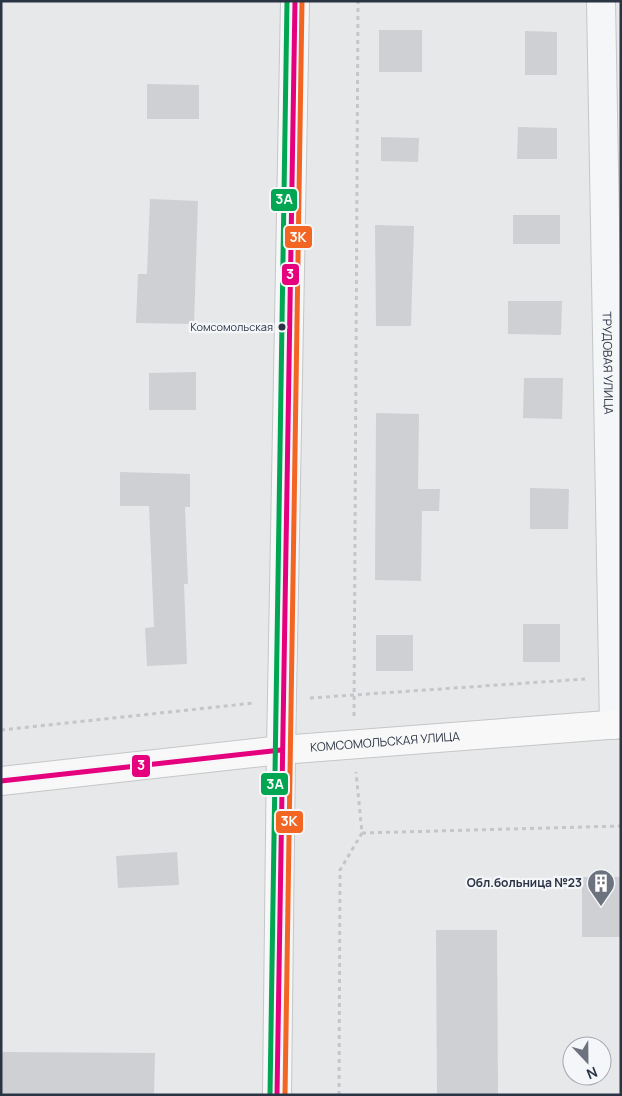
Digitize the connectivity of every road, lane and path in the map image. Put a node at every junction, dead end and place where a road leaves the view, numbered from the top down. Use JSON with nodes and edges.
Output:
{"nodes":[{"id":1,"x":295,"y":1,"type":"edge"},
{"id":2,"x":358,"y":1,"type":"edge"},
{"id":3,"x":601,"y":1,"type":"edge"},
{"id":4,"x":617,"y":724,"type":"edge"},
{"id":5,"x":353,"y":744,"type":"junction"},
{"id":6,"x":281,"y":750,"type":"junction"},
{"id":7,"x":1,"y":781,"type":"edge"},
{"id":8,"x":621,"y":826,"type":"edge"},
{"id":9,"x":362,"y":833,"type":"junction"},
{"id":10,"x":277,"y":1095,"type":"edge"},
{"id":11,"x":339,"y":1095,"type":"edge"}],
"edges":[{"from":1,"to":6,"type":"street"},
{"from":2,"to":5,"type":"path"},
{"from":3,"to":4,"type":"street","name":"ТРУДОВАЯ УЛИЦА"},
{"from":4,"to":5,"type":"street","name":"КОМСОМОЛЬСКАЯ УЛИЦА"},
{"from":5,"to":6,"type":"street","name":"КОМСОМОЛЬСКАЯ УЛИЦА"},
{"from":5,"to":9,"type":"path"},
{"from":6,"to":7,"type":"street","name":"КОМСОМОЛЬСКАЯ УЛИЦА"},
{"from":6,"to":10,"type":"street"},
{"from":8,"to":9,"type":"path"},
{"from":9,"to":11,"type":"path"}]}
